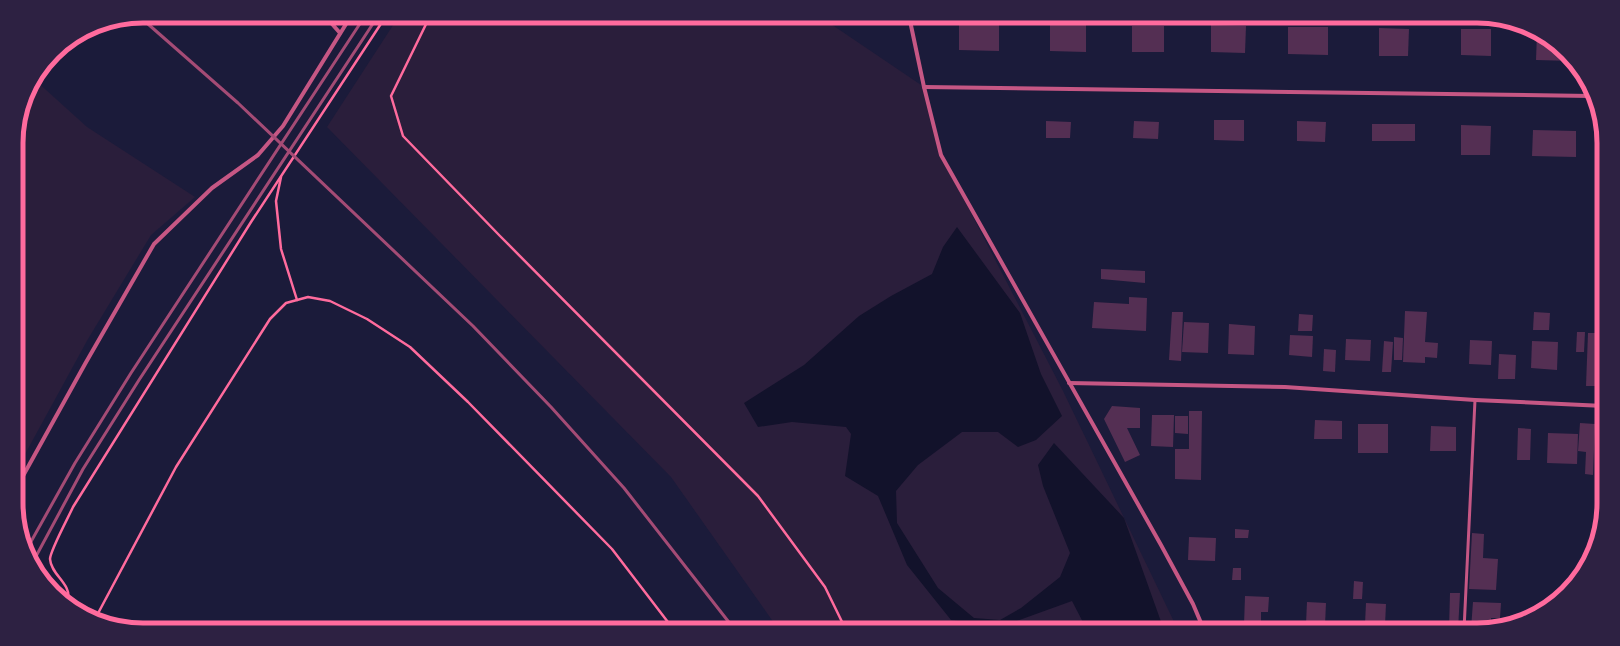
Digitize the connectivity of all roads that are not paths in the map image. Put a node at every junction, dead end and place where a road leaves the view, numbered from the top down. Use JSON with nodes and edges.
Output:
{"nodes":[{"id":1,"x":331,"y":23,"type":"edge"},
{"id":2,"x":346,"y":23,"type":"edge"},
{"id":3,"x":910,"y":23,"type":"edge"},
{"id":4,"x":340,"y":33,"type":"junction"},
{"id":5,"x":924,"y":87,"type":"junction"},
{"id":6,"x":1587,"y":96,"type":"edge"},
{"id":7,"x":1069,"y":383,"type":"junction"},
{"id":8,"x":1475,"y":400,"type":"junction"},
{"id":9,"x":1597,"y":406,"type":"edge"},
{"id":10,"x":23,"y":476,"type":"edge"},
{"id":11,"x":1201,"y":623,"type":"edge"},
{"id":12,"x":1464,"y":623,"type":"edge"}],
"edges":[{"from":1,"to":4,"type":"street"},
{"from":2,"to":4,"type":"street"},
{"from":3,"to":5,"type":"street"},
{"from":4,"to":10,"type":"street"},
{"from":5,"to":6,"type":"street"},
{"from":5,"to":7,"type":"street"},
{"from":7,"to":8,"type":"street"},
{"from":7,"to":11,"type":"street"},
{"from":8,"to":9,"type":"street"},
{"from":8,"to":12,"type":"lane"}]}
